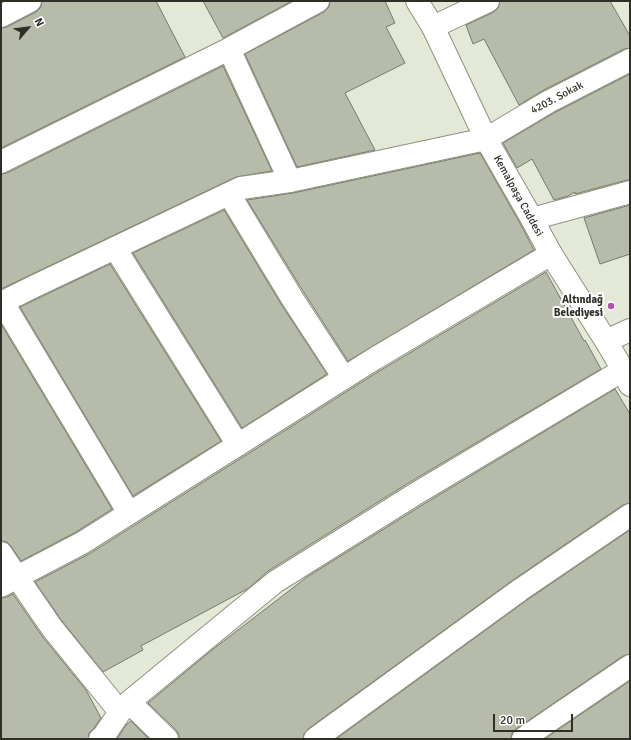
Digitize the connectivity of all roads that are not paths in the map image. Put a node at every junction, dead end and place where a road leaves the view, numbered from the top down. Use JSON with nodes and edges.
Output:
{"nodes":[{"id":1,"x":30,"y":1,"type":"edge"},
{"id":2,"x":318,"y":1,"type":"edge"},
{"id":3,"x":417,"y":1,"type":"edge"},
{"id":4,"x":488,"y":1,"type":"edge"},
{"id":5,"x":1,"y":16,"type":"edge"},
{"id":6,"x":433,"y":28,"type":"junction"},
{"id":7,"x":229,"y":49,"type":"junction"},
{"id":8,"x":630,"y":60,"type":"edge"},
{"id":9,"x":486,"y":139,"type":"junction"},
{"id":10,"x":1,"y":162,"type":"edge"},
{"id":11,"x":290,"y":181,"type":"junction"},
{"id":12,"x":630,"y":192,"type":"edge"},
{"id":13,"x":229,"y":194,"type":"junction"},
{"id":14,"x":532,"y":220,"type":"junction"},
{"id":15,"x":115,"y":248,"type":"junction"},
{"id":16,"x":551,"y":254,"type":"junction"},
{"id":17,"x":2,"y":303,"type":"edge"},
{"id":18,"x":630,"y":330,"type":"edge"},
{"id":19,"x":606,"y":341,"type":"junction"},
{"id":20,"x":626,"y":377,"type":"edge"},
{"id":21,"x":344,"y":378,"type":"junction"},
{"id":22,"x":238,"y":445,"type":"junction"},
{"id":23,"x":129,"y":513,"type":"junction"},
{"id":24,"x":630,"y":515,"type":"edge"},
{"id":25,"x":1,"y":552,"type":"edge"},
{"id":26,"x":9,"y":581,"type":"edge"},
{"id":27,"x":630,"y":666,"type":"edge"},
{"id":28,"x":125,"y":707,"type":"junction"},
{"id":29,"x":100,"y":739,"type":"edge"},
{"id":30,"x":167,"y":739,"type":"edge"},
{"id":31,"x":315,"y":739,"type":"edge"},
{"id":32,"x":523,"y":739,"type":"edge"}],
"edges":[{"from":1,"to":5,"type":"street"},
{"from":2,"to":7,"type":"street"},
{"from":3,"to":6,"type":"street","name":"Kemalpaşa Caddesi"},
{"from":4,"to":6,"type":"street"},
{"from":6,"to":9,"type":"street","name":"Kemalpaşa Caddesi"},
{"from":7,"to":10,"type":"street"},
{"from":7,"to":11,"type":"street"},
{"from":8,"to":9,"type":"street","name":"4203. Sokak"},
{"from":9,"to":11,"type":"street","name":"4203. Sokak"},
{"from":9,"to":14,"type":"street","name":"Kemalpaşa Caddesi"},
{"from":11,"to":13,"type":"street","name":"4203. Sokak"},
{"from":12,"to":14,"type":"street"},
{"from":13,"to":15,"type":"street","name":"4203. Sokak"},
{"from":13,"to":21,"type":"street"},
{"from":14,"to":16,"type":"street","name":"Kemalpaşa Caddesi"},
{"from":15,"to":17,"type":"street","name":"4203. Sokak"},
{"from":15,"to":22,"type":"street"},
{"from":16,"to":19,"type":"street","name":"Kemalpaşa Caddesi"},
{"from":16,"to":21,"type":"street"},
{"from":17,"to":23,"type":"street"},
{"from":18,"to":19,"type":"street"},
{"from":19,"to":20,"type":"street","name":"Kemalpaşa Caddesi"},
{"from":20,"to":28,"type":"street"},
{"from":21,"to":22,"type":"street"},
{"from":22,"to":23,"type":"street"},
{"from":23,"to":26,"type":"street"},
{"from":24,"to":31,"type":"street"},
{"from":25,"to":26,"type":"street"},
{"from":26,"to":28,"type":"street"},
{"from":27,"to":32,"type":"street"},
{"from":28,"to":29,"type":"street"},
{"from":28,"to":30,"type":"street"}]}
